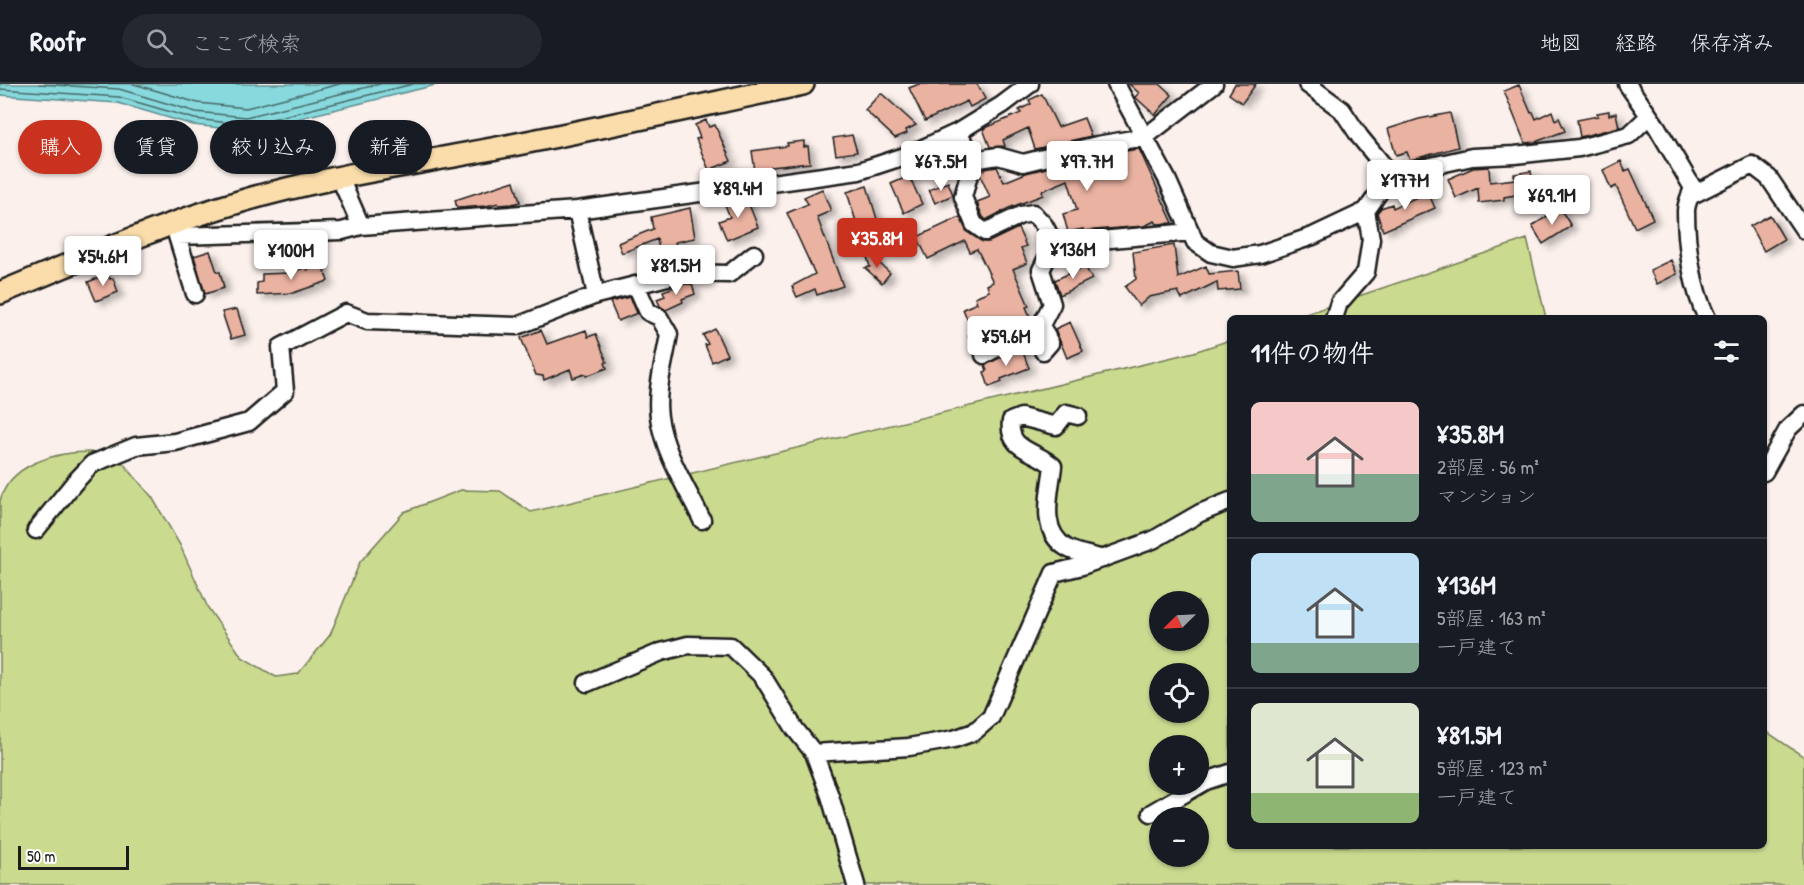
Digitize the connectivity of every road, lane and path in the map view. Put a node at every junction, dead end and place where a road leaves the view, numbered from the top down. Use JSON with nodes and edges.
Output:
{"nodes":[{"id":1,"x":803,"y":84,"type":"edge"},
{"id":2,"x":1030,"y":84,"type":"edge"},
{"id":3,"x":1116,"y":84,"type":"edge"},
{"id":4,"x":1214,"y":84,"type":"edge"},
{"id":5,"x":1307,"y":84,"type":"edge"},
{"id":6,"x":1627,"y":84,"type":"edge"},
{"id":7,"x":1649,"y":116,"type":"junction"},
{"id":8,"x":958,"y":132,"type":"junction"},
{"id":9,"x":1145,"y":137,"type":"junction"},
{"id":10,"x":973,"y":160,"type":"junction"},
{"id":11,"x":1391,"y":176,"type":"junction"},
{"id":12,"x":340,"y":178,"type":"junction"},
{"id":13,"x":1690,"y":196,"type":"junction"},
{"id":14,"x":577,"y":210,"type":"junction"},
{"id":15,"x":1366,"y":211,"type":"junction"},
{"id":16,"x":361,"y":226,"type":"junction"},
{"id":17,"x":1804,"y":230,"type":"edge"},
{"id":18,"x":1191,"y":232,"type":"junction"},
{"id":19,"x":1054,"y":244,"type":"junction"},
{"id":20,"x":754,"y":254,"type":"dead end"},
{"id":21,"x":636,"y":285,"type":"junction"},
{"id":22,"x":0,"y":293,"type":"edge"},
{"id":23,"x":195,"y":294,"type":"dead end"},
{"id":24,"x":596,"y":295,"type":"junction"},
{"id":25,"x":1335,"y":315,"type":"edge"},
{"id":26,"x":1706,"y":315,"type":"edge"},
{"id":27,"x":1041,"y":325,"type":"junction"},
{"id":28,"x":1043,"y":351,"type":"dead end"},
{"id":29,"x":984,"y":355,"type":"dead end"},
{"id":30,"x":1804,"y":414,"type":"edge"},
{"id":31,"x":1078,"y":416,"type":"dead end"},
{"id":32,"x":1767,"y":467,"type":"edge"},
{"id":33,"x":1227,"y":502,"type":"edge"},
{"id":34,"x":702,"y":520,"type":"dead end"},
{"id":35,"x":36,"y":530,"type":"dead end"},
{"id":36,"x":1103,"y":559,"type":"junction"},
{"id":37,"x":587,"y":683,"type":"dead end"},
{"id":38,"x":814,"y":753,"type":"junction"},
{"id":39,"x":1227,"y":774,"type":"edge"},
{"id":40,"x":1161,"y":807,"type":"edge"},
{"id":41,"x":856,"y":885,"type":"edge"}],
"edges":[{"from":1,"to":12,"type":"main road"},
{"from":2,"to":8,"type":"street"},
{"from":3,"to":9,"type":"street"},
{"from":4,"to":9,"type":"street"},
{"from":5,"to":11,"type":"street"},
{"from":6,"to":7,"type":"street"},
{"from":7,"to":11,"type":"street"},
{"from":7,"to":13,"type":"street"},
{"from":8,"to":10,"type":"street"},
{"from":8,"to":14,"type":"street"},
{"from":9,"to":10,"type":"street"},
{"from":9,"to":18,"type":"street"},
{"from":10,"to":19,"type":"street"},
{"from":11,"to":15,"type":"street"},
{"from":12,"to":16,"type":"street"},
{"from":12,"to":22,"type":"main road"},
{"from":13,"to":17,"type":"street"},
{"from":13,"to":26,"type":"street"},
{"from":14,"to":16,"type":"street"},
{"from":14,"to":24,"type":"street"},
{"from":15,"to":18,"type":"street"},
{"from":15,"to":25,"type":"street"},
{"from":16,"to":23,"type":"street"},
{"from":18,"to":19,"type":"street"},
{"from":19,"to":27,"type":"street"},
{"from":20,"to":21,"type":"street"},
{"from":21,"to":24,"type":"street"},
{"from":21,"to":34,"type":"street"},
{"from":24,"to":35,"type":"street"},
{"from":27,"to":28,"type":"street"},
{"from":27,"to":29,"type":"street"},
{"from":30,"to":32,"type":"street"},
{"from":31,"to":36,"type":"street"},
{"from":33,"to":36,"type":"street"},
{"from":36,"to":38,"type":"street"},
{"from":37,"to":38,"type":"street"},
{"from":38,"to":41,"type":"street"},
{"from":39,"to":40,"type":"street"}]}
